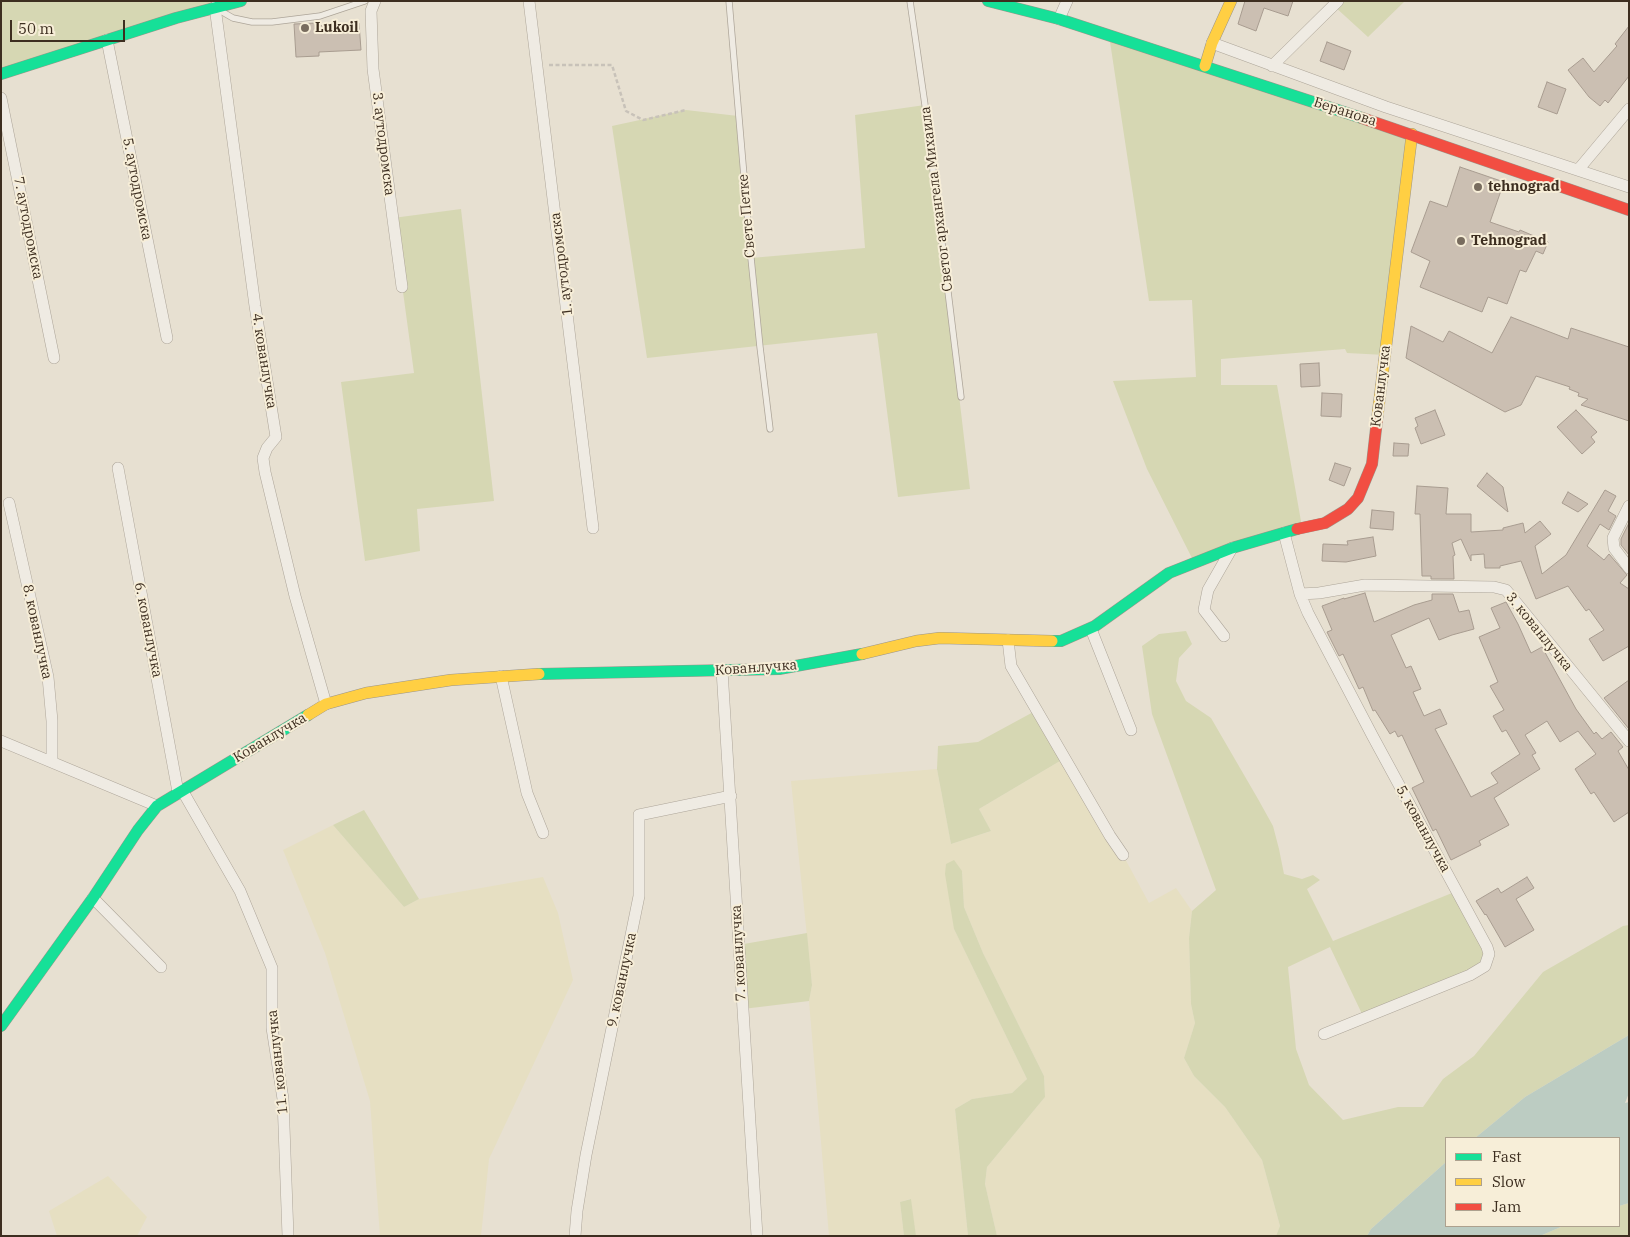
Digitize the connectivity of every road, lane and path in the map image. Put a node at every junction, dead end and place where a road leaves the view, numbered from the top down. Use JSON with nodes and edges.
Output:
{"nodes":[{"id":1,"x":241,"y":1,"type":"edge"},
{"id":2,"x":365,"y":1,"type":"edge"},
{"id":3,"x":375,"y":1,"type":"edge"},
{"id":4,"x":529,"y":1,"type":"edge"},
{"id":5,"x":729,"y":1,"type":"edge"},
{"id":6,"x":910,"y":1,"type":"edge"},
{"id":7,"x":988,"y":1,"type":"edge"},
{"id":8,"x":1067,"y":1,"type":"edge"},
{"id":9,"x":1231,"y":1,"type":"edge"},
{"id":10,"x":1338,"y":1,"type":"edge"},
{"id":11,"x":215,"y":8,"type":"junction"},
{"id":12,"x":1059,"y":19,"type":"junction"},
{"id":13,"x":106,"y":40,"type":"junction"},
{"id":14,"x":1212,"y":43,"type":"junction"},
{"id":15,"x":537,"y":64,"type":"junction"},
{"id":16,"x":1204,"y":66,"type":"junction"},
{"id":17,"x":1272,"y":66,"type":"junction"},
{"id":18,"x":1,"y":74,"type":"edge"},
{"id":19,"x":1,"y":98,"type":"edge"},
{"id":20,"x":1629,"y":109,"type":"edge"},
{"id":21,"x":686,"y":110,"type":"dead end"},
{"id":22,"x":1412,"y":134,"type":"junction"},
{"id":23,"x":1578,"y":170,"type":"junction"},
{"id":24,"x":1629,"y":187,"type":"edge"},
{"id":25,"x":1629,"y":210,"type":"edge"},
{"id":26,"x":402,"y":287,"type":"dead end"},
{"id":27,"x":167,"y":338,"type":"dead end"},
{"id":28,"x":54,"y":358,"type":"dead end"},
{"id":29,"x":961,"y":397,"type":"dead end"},
{"id":30,"x":770,"y":429,"type":"dead end"},
{"id":31,"x":118,"y":468,"type":"dead end"},
{"id":32,"x":9,"y":503,"type":"dead end"},
{"id":33,"x":1629,"y":506,"type":"edge"},
{"id":34,"x":593,"y":528,"type":"dead end"},
{"id":35,"x":1284,"y":533,"type":"junction"},
{"id":36,"x":1232,"y":548,"type":"junction"},
{"id":37,"x":1629,"y":568,"type":"edge"},
{"id":38,"x":1300,"y":594,"type":"junction"},
{"id":39,"x":1091,"y":629,"type":"junction"},
{"id":40,"x":1224,"y":636,"type":"dead end"},
{"id":41,"x":1008,"y":640,"type":"junction"},
{"id":42,"x":722,"y":670,"type":"junction"},
{"id":43,"x":501,"y":676,"type":"junction"},
{"id":44,"x":326,"y":704,"type":"junction"},
{"id":45,"x":1130,"y":730,"type":"dead end"},
{"id":46,"x":1629,"y":740,"type":"edge"},
{"id":47,"x":1,"y":741,"type":"edge"},
{"id":48,"x":52,"y":762,"type":"junction"},
{"id":49,"x":180,"y":791,"type":"junction"},
{"id":50,"x":731,"y":796,"type":"junction"},
{"id":51,"x":157,"y":806,"type":"junction"},
{"id":52,"x":543,"y":833,"type":"dead end"},
{"id":53,"x":1123,"y":855,"type":"dead end"},
{"id":54,"x":93,"y":898,"type":"junction"},
{"id":55,"x":161,"y":967,"type":"dead end"},
{"id":56,"x":1,"y":1026,"type":"edge"},
{"id":57,"x":1324,"y":1034,"type":"dead end"},
{"id":58,"x":288,"y":1236,"type":"edge"},
{"id":59,"x":575,"y":1236,"type":"edge"},
{"id":60,"x":757,"y":1236,"type":"edge"}],
"edges":[{"from":1,"to":11,"type":"street"},
{"from":2,"to":11,"type":"lane"},
{"from":3,"to":26,"type":"street","name":"3. аутодромска"},
{"from":4,"to":15,"type":"street","name":"1. аутодромска"},
{"from":5,"to":30,"type":"lane","name":"Свете Петке"},
{"from":6,"to":29,"type":"lane","name":"Светог архангела Михаила"},
{"from":7,"to":12,"type":"street","name":"Беранова"},
{"from":8,"to":12,"type":"street"},
{"from":9,"to":14,"type":"street"},
{"from":10,"to":17,"type":"street"},
{"from":11,"to":13,"type":"street"},
{"from":11,"to":44,"type":"street","name":"4. кованлучка"},
{"from":12,"to":16,"type":"street","name":"Беранова"},
{"from":13,"to":18,"type":"street"},
{"from":13,"to":27,"type":"street","name":"5. аутодромска"},
{"from":14,"to":16,"type":"street"},
{"from":14,"to":17,"type":"street","name":"Беранова"},
{"from":15,"to":21,"type":"path"},
{"from":15,"to":34,"type":"street","name":"1. аутодромска"},
{"from":16,"to":22,"type":"street","name":"Беранова"},
{"from":17,"to":23,"type":"street","name":"Беранова"},
{"from":19,"to":28,"type":"street","name":"7. аутодромска"},
{"from":20,"to":23,"type":"street"},
{"from":22,"to":25,"type":"street","name":"Беранова"},
{"from":22,"to":35,"type":"street","name":"Кованлучка"},
{"from":23,"to":24,"type":"street","name":"Беранова"},
{"from":31,"to":49,"type":"street","name":"6. кованлучка"},
{"from":32,"to":48,"type":"street","name":"8. кованлучка"},
{"from":33,"to":37,"type":"street"},
{"from":35,"to":36,"type":"street","name":"Кованлучка"},
{"from":35,"to":38,"type":"street","name":"5. кованлучка"},
{"from":36,"to":39,"type":"street","name":"Кованлучка"},
{"from":36,"to":40,"type":"street"},
{"from":38,"to":46,"type":"street","name":"3. кованлучка"},
{"from":38,"to":57,"type":"street","name":"5. кованлучка"},
{"from":39,"to":41,"type":"street","name":"Кованлучка"},
{"from":39,"to":45,"type":"street"},
{"from":41,"to":42,"type":"street","name":"Кованлучка"},
{"from":41,"to":53,"type":"street"},
{"from":42,"to":43,"type":"street","name":"Кованлучка"},
{"from":42,"to":50,"type":"street","name":"7. кованлучка"},
{"from":43,"to":44,"type":"street","name":"Кованлучка"},
{"from":43,"to":52,"type":"street"},
{"from":44,"to":49,"type":"street","name":"Кованлучка"},
{"from":47,"to":48,"type":"street"},
{"from":48,"to":51,"type":"street"},
{"from":49,"to":51,"type":"street","name":"Кованлучка"},
{"from":49,"to":58,"type":"street","name":"11. кованлучка"},
{"from":50,"to":59,"type":"street","name":"9. кованлучка"},
{"from":50,"to":60,"type":"street","name":"7. кованлучка"},
{"from":51,"to":54,"type":"street","name":"Кованлучка"},
{"from":54,"to":55,"type":"street"},
{"from":54,"to":56,"type":"street","name":"Кованлучка"}]}
